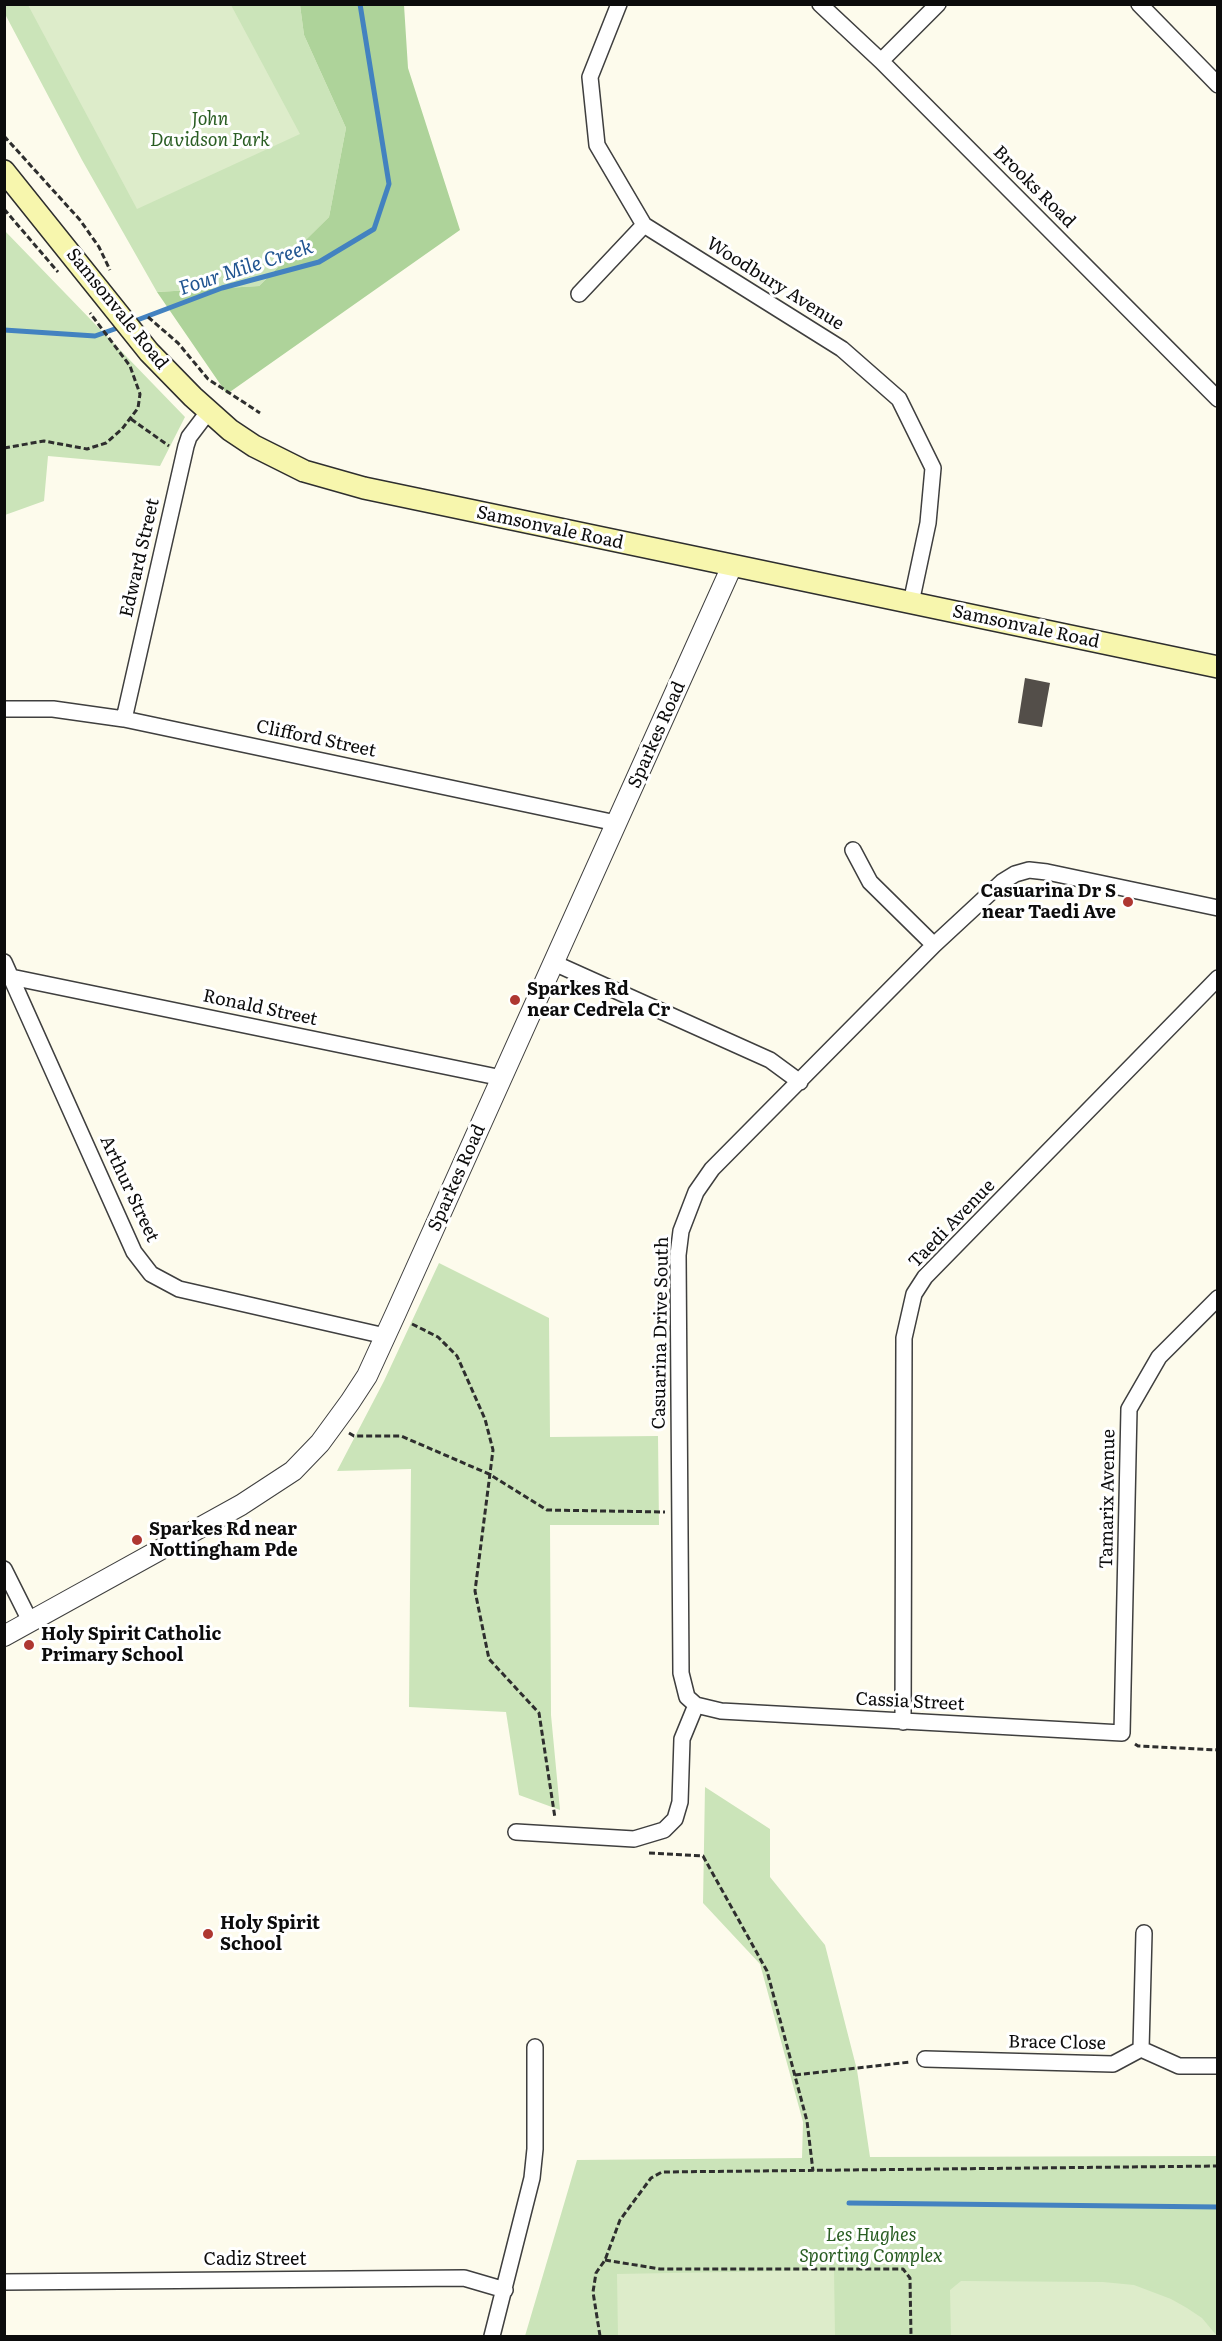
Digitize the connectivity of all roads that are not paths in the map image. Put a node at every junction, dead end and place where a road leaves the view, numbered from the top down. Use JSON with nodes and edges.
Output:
{"nodes":[{"id":1,"x":618,"y":4,"type":"edge"},
{"id":2,"x":820,"y":4,"type":"edge"},
{"id":3,"x":938,"y":4,"type":"edge"},
{"id":4,"x":1139,"y":4,"type":"edge"},
{"id":5,"x":881,"y":61,"type":"junction"},
{"id":6,"x":1218,"y":85,"type":"edge"},
{"id":7,"x":4,"y":171,"type":"edge"},
{"id":8,"x":644,"y":225,"type":"junction"},
{"id":9,"x":579,"y":294,"type":"dead end"},
{"id":10,"x":1218,"y":399,"type":"edge"},
{"id":11,"x":208,"y":412,"type":"junction"},
{"id":12,"x":732,"y":566,"type":"junction"},
{"id":13,"x":911,"y":603,"type":"junction"},
{"id":14,"x":1218,"y":667,"type":"edge"},
{"id":15,"x":4,"y":709,"type":"edge"},
{"id":16,"x":124,"y":719,"type":"junction"},
{"id":17,"x":616,"y":823,"type":"junction"},
{"id":18,"x":853,"y":850,"type":"dead end"},
{"id":19,"x":1218,"y":908,"type":"edge"},
{"id":20,"x":934,"y":945,"type":"junction"},
{"id":21,"x":4,"y":962,"type":"edge"},
{"id":22,"x":554,"y":963,"type":"junction"},
{"id":23,"x":11,"y":977,"type":"junction"},
{"id":24,"x":1218,"y":978,"type":"edge"},
{"id":25,"x":502,"y":1078,"type":"junction"},
{"id":26,"x":800,"y":1082,"type":"junction"},
{"id":27,"x":1218,"y":1298,"type":"edge"},
{"id":28,"x":386,"y":1336,"type":"junction"},
{"id":29,"x":4,"y":1569,"type":"edge"},
{"id":30,"x":30,"y":1622,"type":"junction"},
{"id":31,"x":4,"y":1636,"type":"edge"},
{"id":32,"x":696,"y":1705,"type":"junction"},
{"id":33,"x":903,"y":1722,"type":"junction"},
{"id":34,"x":1122,"y":1733,"type":"joint"},
{"id":35,"x":516,"y":1832,"type":"dead end"},
{"id":36,"x":1144,"y":1933,"type":"dead end"},
{"id":37,"x":534,"y":2048,"type":"dead end"},
{"id":38,"x":1141,"y":2049,"type":"junction"},
{"id":39,"x":925,"y":2059,"type":"road end"},
{"id":40,"x":1218,"y":2066,"type":"edge"},
{"id":41,"x":4,"y":2282,"type":"edge"},
{"id":42,"x":505,"y":2290,"type":"junction"},
{"id":43,"x":492,"y":2337,"type":"edge"}],
"edges":[{"from":1,"to":8,"type":"street","name":"Woodbury Avenue"},
{"from":2,"to":5,"type":"street","name":"Brooks Road"},
{"from":3,"to":5,"type":"street"},
{"from":4,"to":6,"type":"street"},
{"from":5,"to":10,"type":"street","name":"Brooks Road"},
{"from":7,"to":11,"type":"main road","name":"Samsonvale Road"},
{"from":8,"to":9,"type":"street"},
{"from":8,"to":13,"type":"street","name":"Woodbury Avenue"},
{"from":11,"to":12,"type":"main road","name":"Samsonvale Road"},
{"from":11,"to":16,"type":"street","name":"Edward Street"},
{"from":12,"to":13,"type":"main road","name":"Samsonvale Road"},
{"from":12,"to":17,"type":"street","name":"Sparkes Road"},
{"from":13,"to":14,"type":"main road","name":"Samsonvale Road"},
{"from":15,"to":16,"type":"street","name":"Clifford Street"},
{"from":16,"to":17,"type":"street","name":"Clifford Street"},
{"from":17,"to":22,"type":"street","name":"Sparkes Road"},
{"from":18,"to":20,"type":"street"},
{"from":19,"to":20,"type":"street","name":"Casuarina Drive South"},
{"from":20,"to":26,"type":"street","name":"Casuarina Drive South"},
{"from":21,"to":23,"type":"street","name":"Arthur Street"},
{"from":22,"to":25,"type":"street","name":"Sparkes Road"},
{"from":22,"to":26,"type":"street"},
{"from":23,"to":25,"type":"street","name":"Ronald Street"},
{"from":23,"to":28,"type":"street","name":"Arthur Street"},
{"from":24,"to":33,"type":"street","name":"Taedi Avenue"},
{"from":25,"to":28,"type":"street","name":"Sparkes Road"},
{"from":26,"to":32,"type":"street","name":"Casuarina Drive South"},
{"from":27,"to":34,"type":"street","name":"Tamarix Avenue"},
{"from":28,"to":30,"type":"street","name":"Sparkes Road"},
{"from":29,"to":30,"type":"street"},
{"from":30,"to":31,"type":"street","name":"Sparkes Road"},
{"from":32,"to":33,"type":"street","name":"Cassia Street"},
{"from":32,"to":35,"type":"street"},
{"from":33,"to":34,"type":"street","name":"Cassia Street"},
{"from":36,"to":38,"type":"street"},
{"from":37,"to":42,"type":"street"},
{"from":38,"to":39,"type":"street","name":"Brace Close"},
{"from":38,"to":40,"type":"street"},
{"from":41,"to":42,"type":"street","name":"Cadiz Street"},
{"from":42,"to":43,"type":"street"}]}
